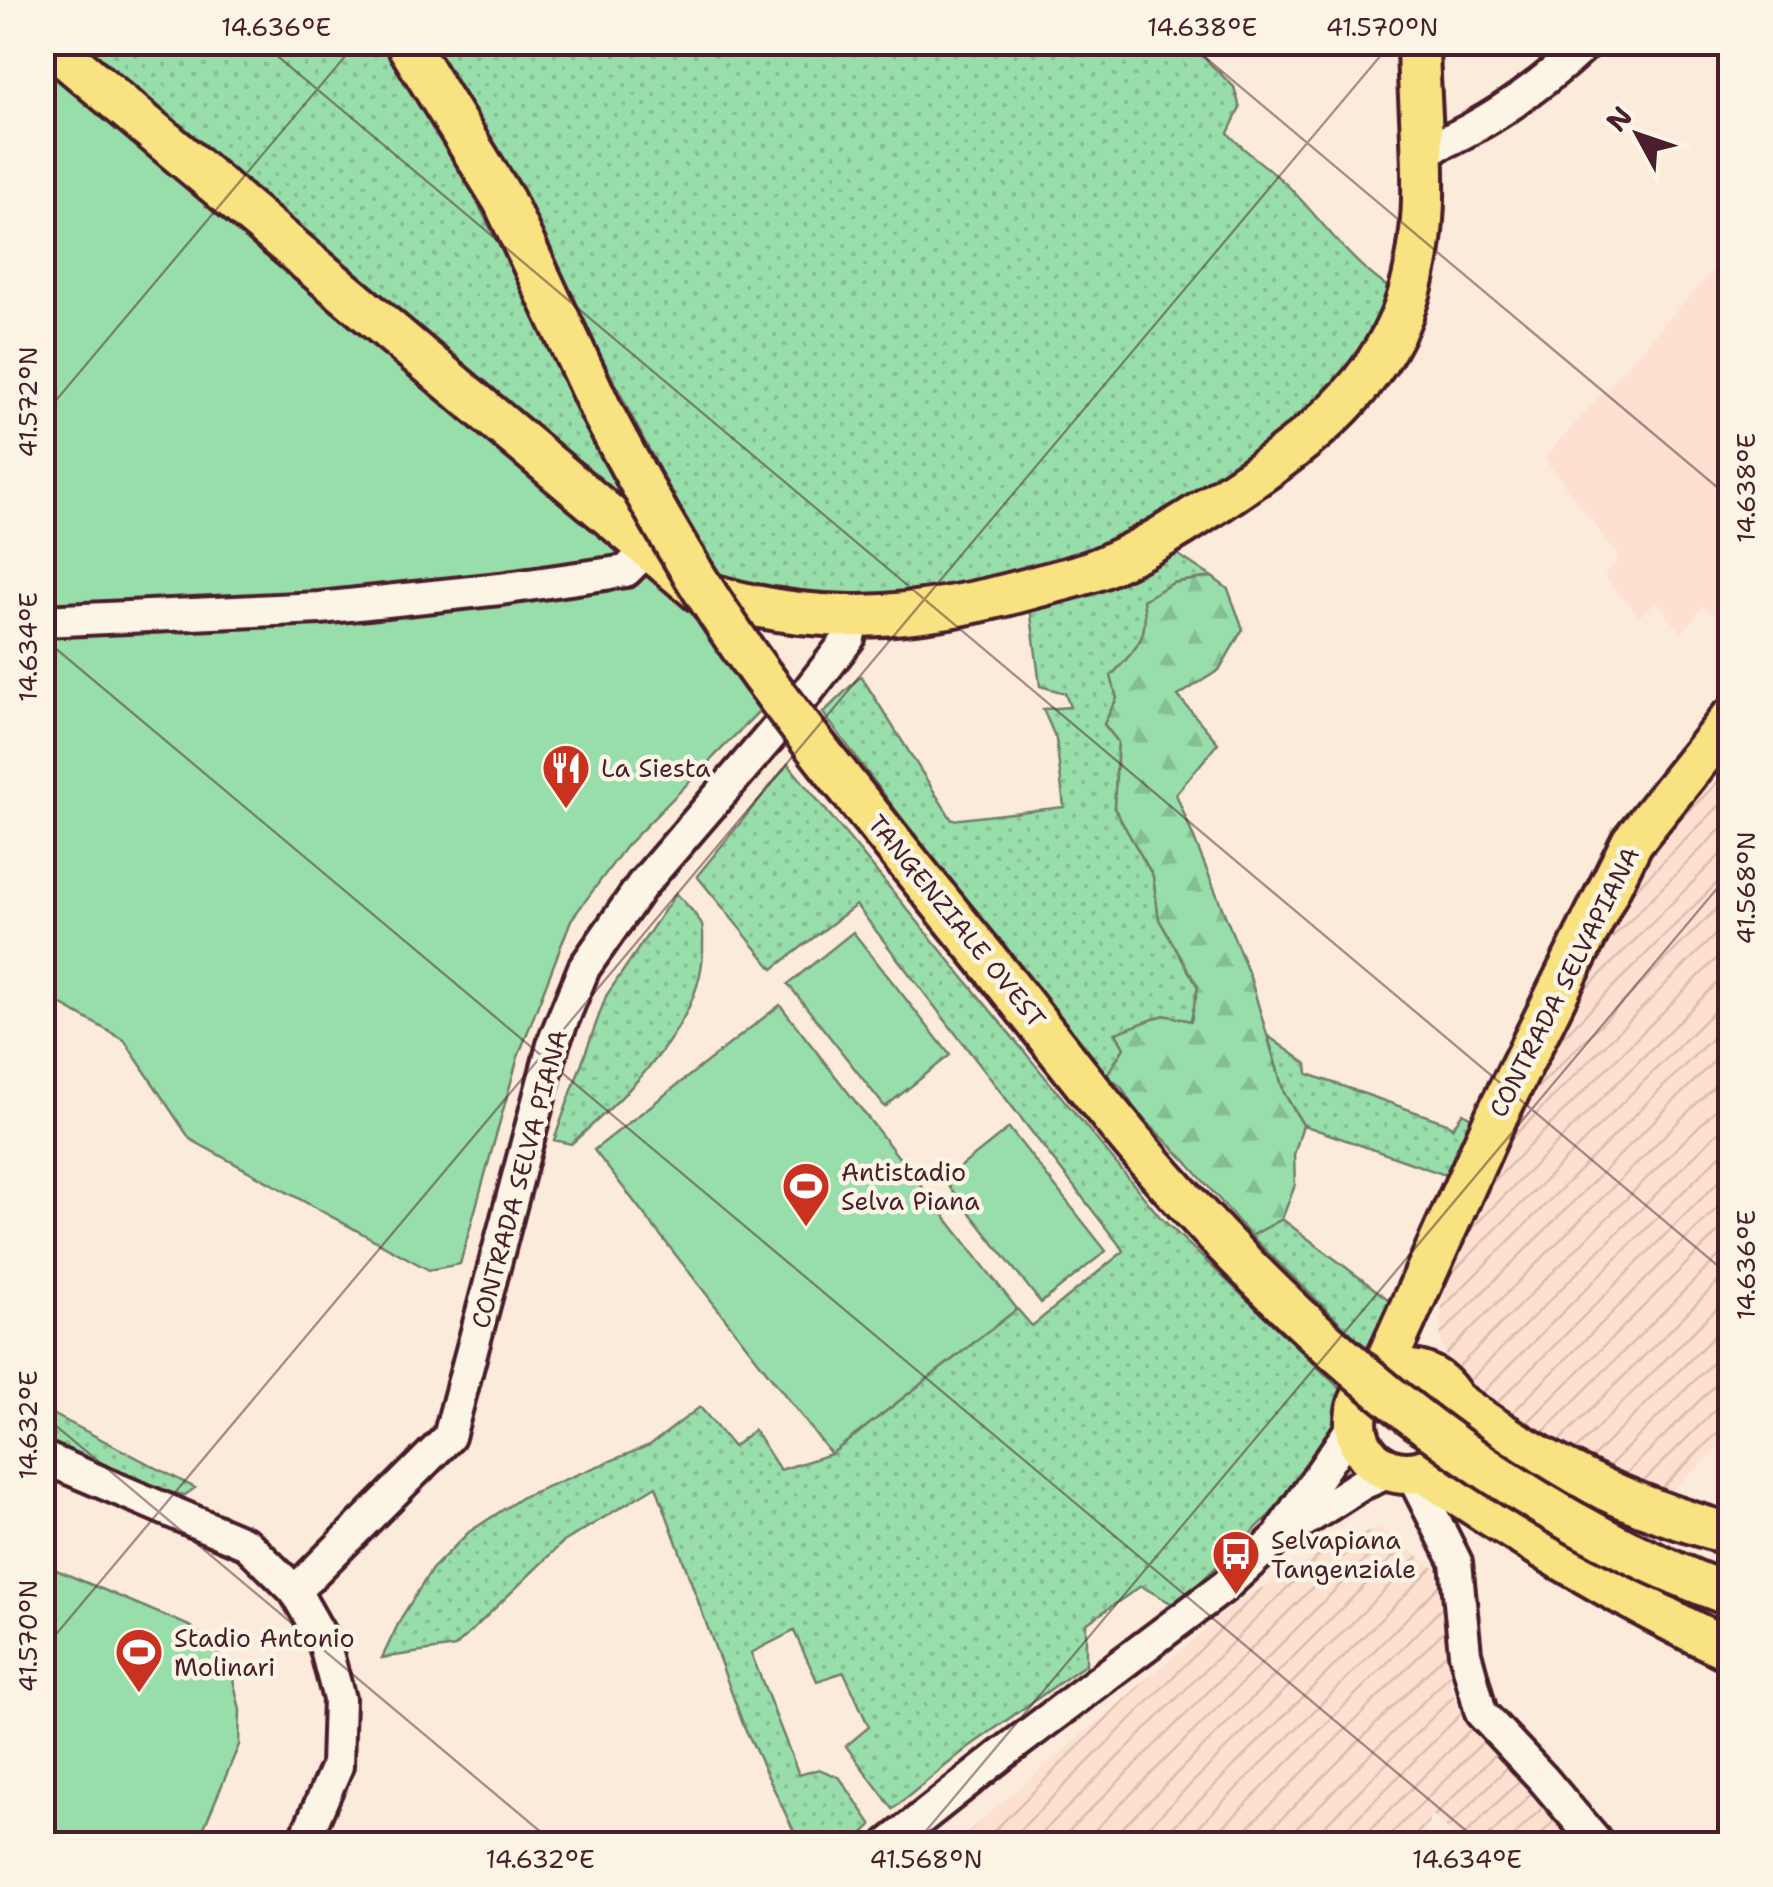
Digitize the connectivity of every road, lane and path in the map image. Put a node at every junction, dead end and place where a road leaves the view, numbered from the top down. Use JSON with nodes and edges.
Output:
{"nodes":[{"id":1,"x":47,"y":42,"type":"edge"},
{"id":2,"x":406,"y":42,"type":"edge"},
{"id":3,"x":1418,"y":42,"type":"edge"},
{"id":4,"x":1588,"y":42,"type":"edge"},
{"id":5,"x":1424,"y":151,"type":"junction"},
{"id":6,"x":648,"y":550,"type":"junction"},
{"id":7,"x":853,"y":618,"type":"junction"},
{"id":8,"x":42,"y":621,"type":"edge"},
{"id":9,"x":1730,"y":720,"type":"edge"},
{"id":10,"x":1430,"y":1265,"type":"junction"},
{"id":11,"x":1377,"y":1382,"type":"junction"},
{"id":12,"x":1448,"y":1393,"type":"junction"},
{"id":13,"x":1356,"y":1420,"type":"junction"},
{"id":14,"x":42,"y":1457,"type":"edge"},
{"id":15,"x":1409,"y":1472,"type":"junction"},
{"id":16,"x":1730,"y":1534,"type":"edge"},
{"id":17,"x":1276,"y":1539,"type":"junction"},
{"id":18,"x":295,"y":1590,"type":"junction"},
{"id":19,"x":1730,"y":1595,"type":"edge"},
{"id":20,"x":1730,"y":1650,"type":"edge"},
{"id":21,"x":303,"y":1844,"type":"edge"},
{"id":22,"x":889,"y":1844,"type":"edge"},
{"id":23,"x":1598,"y":1844,"type":"edge"}],
"edges":[{"from":1,"to":6,"type":"main road"},
{"from":2,"to":19,"type":"main road","name":"TANGENZIALE OVEST","bridge":true},
{"from":3,"to":5,"type":"main road"},
{"from":4,"to":5,"type":"street"},
{"from":5,"to":7,"type":"main road"},
{"from":6,"to":7,"type":"main road"},
{"from":6,"to":8,"type":"street"},
{"from":7,"to":18,"type":"street","name":"CONTRADA SELVA PIANA"},
{"from":9,"to":10,"type":"main road","name":"CONTRADA SELVAPIANA"},
{"from":10,"to":11,"type":"main road","name":"CONTRADA SELVAPIANA"},
{"from":10,"to":12,"type":"main road","name":"CONTRADA SELVAPIANA"},
{"from":11,"to":12,"type":"main road"},
{"from":11,"to":13,"type":"main road"},
{"from":12,"to":15,"type":"main road"},
{"from":12,"to":16,"type":"main road"},
{"from":13,"to":15,"type":"main road"},
{"from":13,"to":17,"type":"street"},
{"from":14,"to":18,"type":"street"},
{"from":15,"to":17,"type":"street"},
{"from":15,"to":20,"type":"main road"},
{"from":15,"to":23,"type":"street"},
{"from":17,"to":22,"type":"street"},
{"from":18,"to":21,"type":"street"}]}
